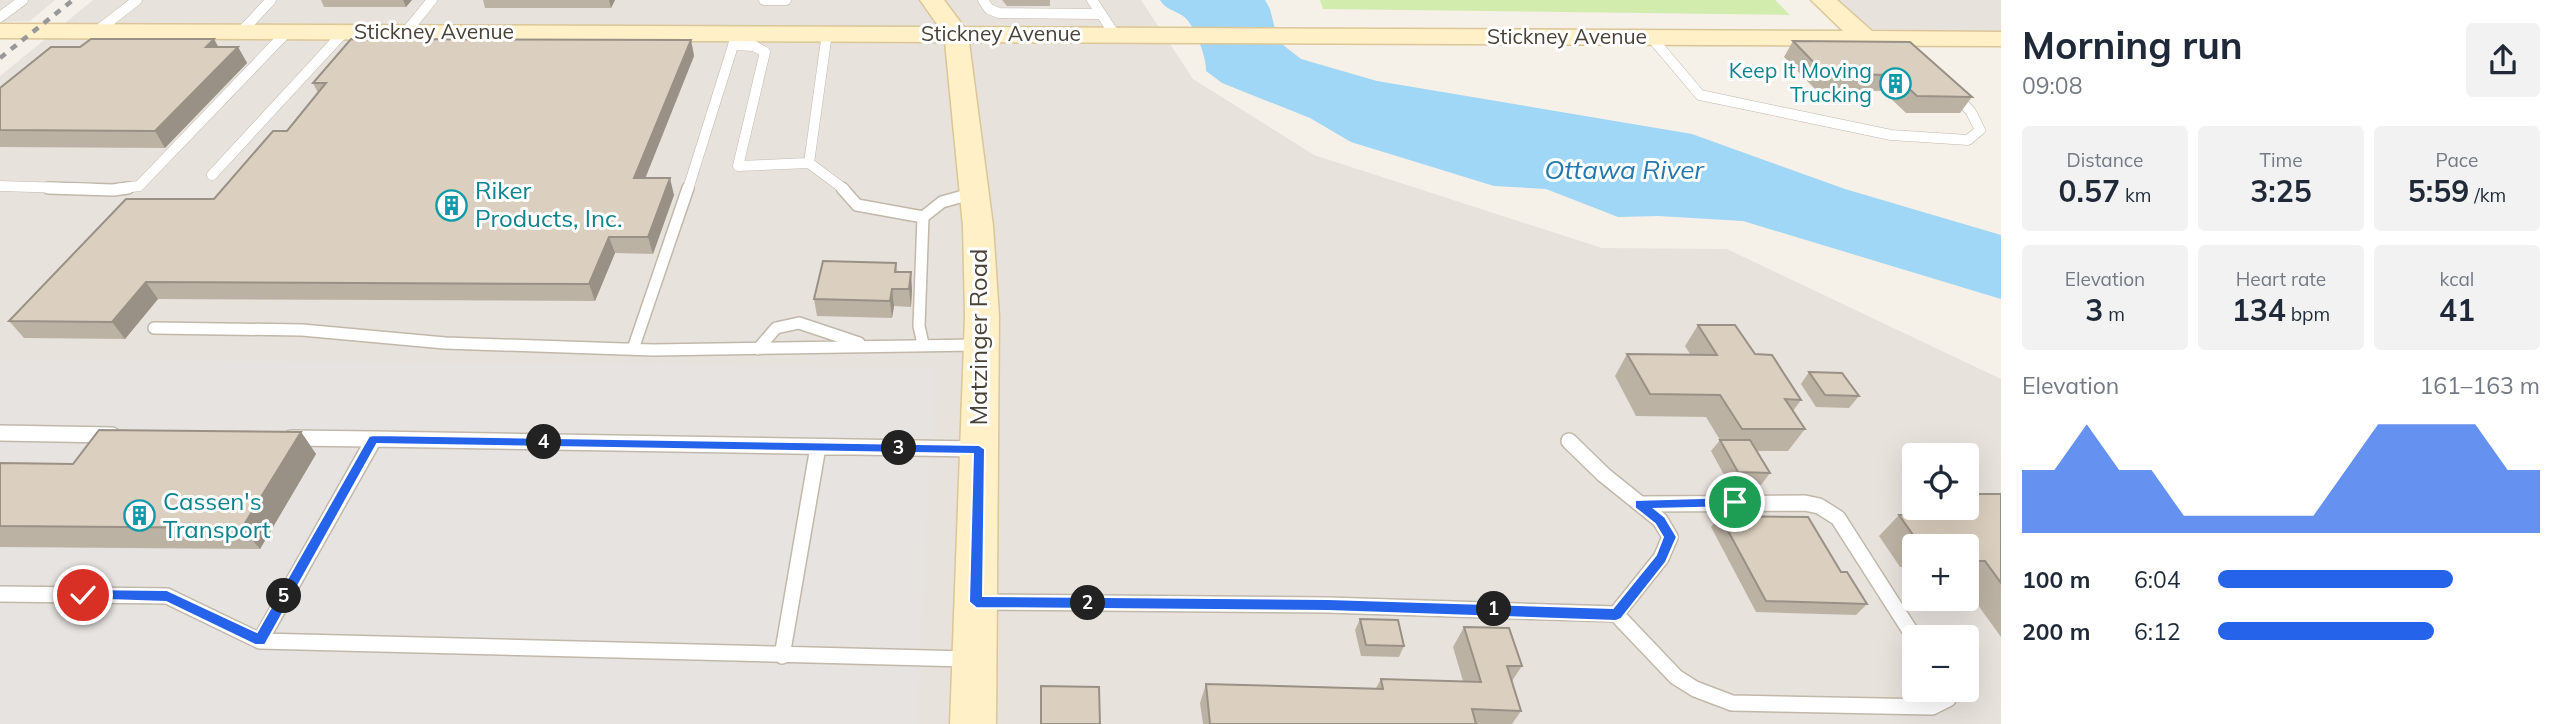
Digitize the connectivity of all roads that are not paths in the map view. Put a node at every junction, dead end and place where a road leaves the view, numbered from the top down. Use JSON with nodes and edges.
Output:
{"nodes":[{"id":1,"x":23,"y":0,"type":"edge"},
{"id":2,"x":137,"y":0,"type":"edge"},
{"id":3,"x":271,"y":0,"type":"edge"},
{"id":4,"x":432,"y":0,"type":"edge"},
{"id":5,"x":764,"y":0,"type":"edge"},
{"id":6,"x":786,"y":0,"type":"edge"},
{"id":7,"x":924,"y":0,"type":"edge"},
{"id":8,"x":932,"y":0,"type":"edge"},
{"id":9,"x":983,"y":0,"type":"edge"},
{"id":10,"x":1092,"y":0,"type":"edge"},
{"id":11,"x":1823,"y":0,"type":"edge"},
{"id":12,"x":1101,"y":14,"type":"junction"},
{"id":13,"x":0,"y":17,"type":"edge"},
{"id":14,"x":1051,"y":19,"type":"junction"},
{"id":15,"x":0,"y":31,"type":"edge"},
{"id":16,"x":97,"y":31,"type":"junction"},
{"id":17,"x":242,"y":32,"type":"junction"},
{"id":18,"x":287,"y":32,"type":"junction"},
{"id":19,"x":344,"y":32,"type":"junction"},
{"id":20,"x":406,"y":32,"type":"junction"},
{"id":21,"x":827,"y":33,"type":"junction"},
{"id":22,"x":862,"y":34,"type":"junction"},
{"id":23,"x":956,"y":34,"type":"junction"},
{"id":24,"x":1115,"y":35,"type":"junction"},
{"id":25,"x":1651,"y":37,"type":"junction"},
{"id":26,"x":1865,"y":38,"type":"junction"},
{"id":27,"x":735,"y":39,"type":"junction"},
{"id":28,"x":2001,"y":39,"type":"edge"},
{"id":29,"x":1946,"y":84,"type":"edge"},
{"id":30,"x":809,"y":163,"type":"junction"},
{"id":31,"x":212,"y":175,"type":"dead end"},
{"id":32,"x":0,"y":186,"type":"edge"},
{"id":33,"x":974,"y":193,"type":"junction"},
{"id":34,"x":923,"y":217,"type":"junction"},
{"id":35,"x":154,"y":328,"type":"dead end"},
{"id":36,"x":923,"y":344,"type":"junction"},
{"id":37,"x":982,"y":345,"type":"junction"},
{"id":38,"x":866,"y":346,"type":"junction"},
{"id":39,"x":633,"y":349,"type":"junction"},
{"id":40,"x":758,"y":349,"type":"junction"},
{"id":41,"x":0,"y":433,"type":"edge"},
{"id":42,"x":125,"y":435,"type":"edge"},
{"id":43,"x":277,"y":438,"type":"edge"},
{"id":44,"x":374,"y":439,"type":"junction"},
{"id":45,"x":1569,"y":441,"type":"dead end"},
{"id":46,"x":818,"y":447,"type":"junction"},
{"id":47,"x":979,"y":449,"type":"junction"},
{"id":48,"x":1640,"y":504,"type":"junction"},
{"id":49,"x":0,"y":594,"type":"edge"},
{"id":50,"x":976,"y":602,"type":"junction"},
{"id":51,"x":1616,"y":614,"type":"junction"},
{"id":52,"x":1906,"y":625,"type":"edge"},
{"id":53,"x":260,"y":641,"type":"junction"},
{"id":54,"x":782,"y":656,"type":"junction"},
{"id":55,"x":974,"y":659,"type":"junction"},
{"id":56,"x":1942,"y":702,"type":"edge"},
{"id":57,"x":973,"y":724,"type":"edge"}],
"edges":[{"from":1,"to":13,"type":"lane"},
{"from":2,"to":16,"type":"lane"},
{"from":3,"to":17,"type":"lane"},
{"from":4,"to":20,"type":"lane"},
{"from":5,"to":6,"type":"lane"},
{"from":7,"to":22,"type":"street"},
{"from":8,"to":23,"type":"street","name":"Matzinger Road"},
{"from":9,"to":14,"type":"lane"},
{"from":10,"to":12,"type":"lane"},
{"from":11,"to":26,"type":"street"},
{"from":12,"to":14,"type":"lane"},
{"from":12,"to":24,"type":"lane"},
{"from":14,"to":23,"type":"street","name":"Stickney Avenue"},
{"from":14,"to":24,"type":"street","name":"Stickney Avenue"},
{"from":15,"to":16,"type":"street","name":"Stickney Avenue"},
{"from":16,"to":17,"type":"street","name":"Stickney Avenue"},
{"from":17,"to":18,"type":"street","name":"Stickney Avenue"},
{"from":18,"to":19,"type":"street","name":"Stickney Avenue"},
{"from":18,"to":32,"type":"lane"},
{"from":19,"to":20,"type":"street","name":"Stickney Avenue"},
{"from":19,"to":31,"type":"lane"},
{"from":20,"to":27,"type":"street","name":"Stickney Avenue"},
{"from":21,"to":22,"type":"street","name":"Stickney Avenue"},
{"from":21,"to":27,"type":"street","name":"Stickney Avenue"},
{"from":21,"to":30,"type":"lane"},
{"from":22,"to":23,"type":"street","name":"Stickney Avenue"},
{"from":23,"to":33,"type":"street","name":"Matzinger Road"},
{"from":24,"to":25,"type":"street","name":"Stickney Avenue"},
{"from":25,"to":26,"type":"street","name":"Stickney Avenue"},
{"from":25,"to":29,"type":"lane"},
{"from":26,"to":28,"type":"street","name":"Stickney Avenue"},
{"from":27,"to":30,"type":"lane"},
{"from":27,"to":39,"type":"lane"},
{"from":30,"to":34,"type":"lane"},
{"from":33,"to":34,"type":"lane"},
{"from":33,"to":37,"type":"street","name":"Matzinger Road"},
{"from":34,"to":36,"type":"lane"},
{"from":35,"to":39,"type":"lane"},
{"from":36,"to":37,"type":"lane"},
{"from":36,"to":38,"type":"lane"},
{"from":37,"to":47,"type":"street","name":"Matzinger Road"},
{"from":38,"to":40,"type":"lane"},
{"from":38,"to":40,"type":"lane"},
{"from":39,"to":40,"type":"lane"},
{"from":41,"to":42,"type":"lane"},
{"from":43,"to":44,"type":"lane"},
{"from":44,"to":46,"type":"lane"},
{"from":44,"to":53,"type":"lane"},
{"from":45,"to":48,"type":"lane"},
{"from":46,"to":47,"type":"lane"},
{"from":46,"to":54,"type":"lane"},
{"from":47,"to":50,"type":"street","name":"Matzinger Road"},
{"from":48,"to":51,"type":"lane"},
{"from":48,"to":52,"type":"lane"},
{"from":49,"to":53,"type":"lane"},
{"from":50,"to":51,"type":"lane"},
{"from":50,"to":55,"type":"street","name":"Matzinger Road"},
{"from":51,"to":56,"type":"lane"},
{"from":53,"to":54,"type":"lane"},
{"from":54,"to":55,"type":"lane"},
{"from":55,"to":57,"type":"street","name":"Matzinger Road"}]}
